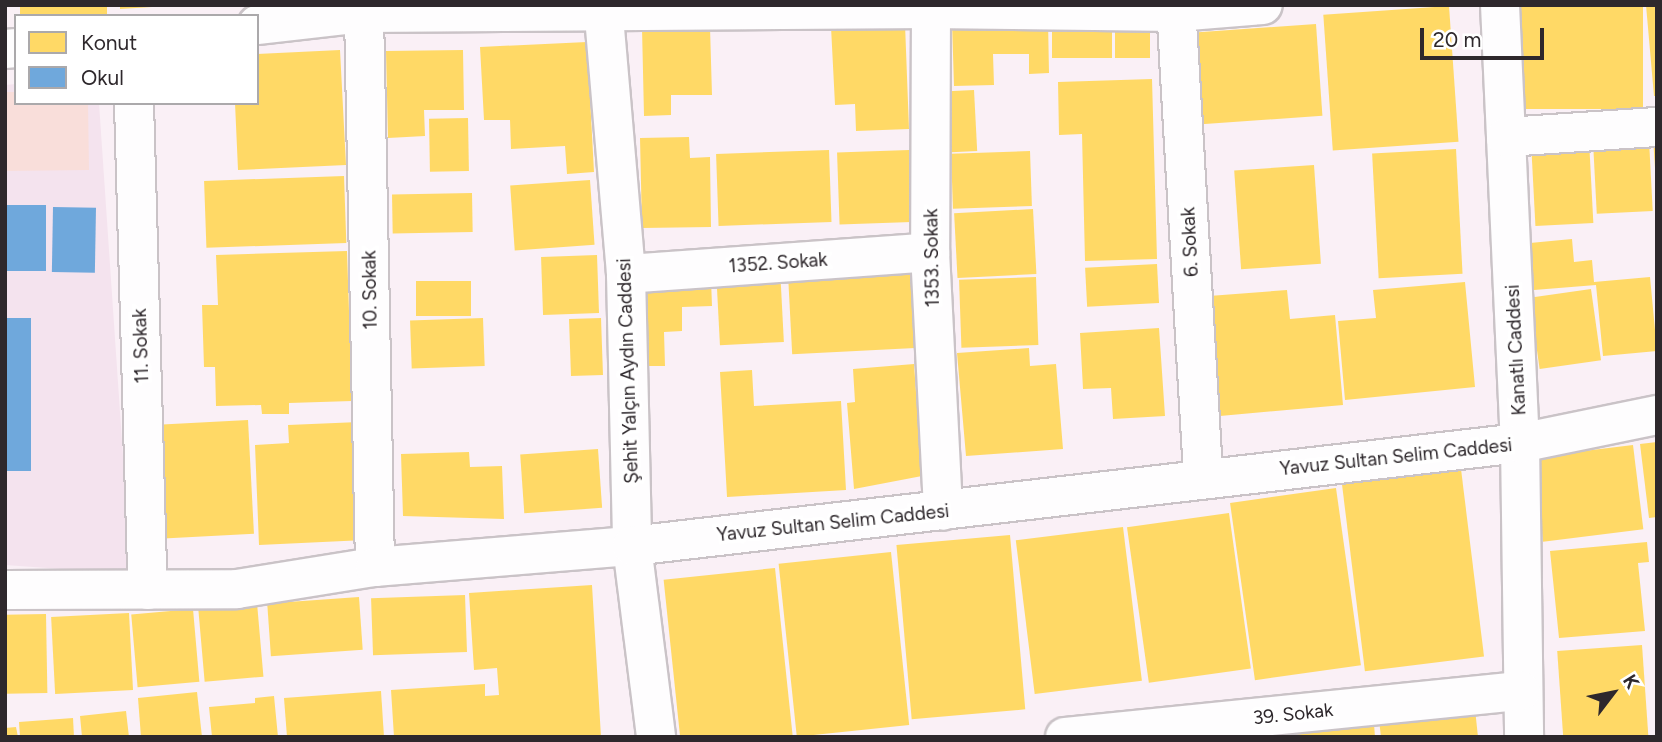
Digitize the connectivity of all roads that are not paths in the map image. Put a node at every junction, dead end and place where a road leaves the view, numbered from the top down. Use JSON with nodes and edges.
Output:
{"nodes":[{"id":1,"x":1263,"y":5,"type":"edge"},
{"id":2,"x":1500,"y":5,"type":"edge"},
{"id":3,"x":603,"y":7,"type":"edge"},
{"id":4,"x":931,"y":7,"type":"edge"},
{"id":5,"x":1176,"y":9,"type":"edge"},
{"id":6,"x":364,"y":13,"type":"junction"},
{"id":7,"x":259,"y":25,"type":"edge"},
{"id":8,"x":134,"y":105,"type":"edge"},
{"id":9,"x":1657,"y":127,"type":"edge"},
{"id":10,"x":1506,"y":137,"type":"junction"},
{"id":11,"x":930,"y":252,"type":"junction"},
{"id":12,"x":626,"y":274,"type":"junction"},
{"id":13,"x":1657,"y":415,"type":"edge"},
{"id":14,"x":1520,"y":443,"type":"junction"},
{"id":15,"x":1203,"y":478,"type":"junction"},
{"id":16,"x":943,"y":511,"type":"junction"},
{"id":17,"x":632,"y":546,"type":"junction"},
{"id":18,"x":375,"y":567,"type":"junction"},
{"id":19,"x":5,"y":590,"type":"edge"},
{"id":20,"x":148,"y":590,"type":"junction"},
{"id":21,"x":1521,"y":691,"type":"junction"},
{"id":22,"x":656,"y":737,"type":"edge"},
{"id":23,"x":1065,"y":737,"type":"edge"},
{"id":24,"x":1524,"y":737,"type":"edge"}],
"edges":[{"from":1,"to":5,"type":"street"},
{"from":2,"to":10,"type":"street","name":"Kanatlı Caddesi"},
{"from":3,"to":4,"type":"street"},
{"from":3,"to":6,"type":"street"},
{"from":3,"to":12,"type":"street","name":"Şehit Yalçın Aydın Caddesi"},
{"from":4,"to":5,"type":"street"},
{"from":4,"to":11,"type":"street","name":"1353. Sokak"},
{"from":5,"to":15,"type":"street","name":"6. Sokak"},
{"from":6,"to":7,"type":"street"},
{"from":6,"to":18,"type":"street","name":"10. Sokak"},
{"from":8,"to":20,"type":"street","name":"11. Sokak"},
{"from":9,"to":10,"type":"street"},
{"from":10,"to":14,"type":"street","name":"Kanatlı Caddesi"},
{"from":11,"to":12,"type":"street","name":"1352. Sokak"},
{"from":11,"to":16,"type":"street","name":"1353. Sokak"},
{"from":12,"to":17,"type":"street","name":"Şehit Yalçın Aydın Caddesi"},
{"from":13,"to":14,"type":"street","name":"Yavuz Sultan Selim Caddesi"},
{"from":14,"to":15,"type":"street","name":"Yavuz Sultan Selim Caddesi"},
{"from":14,"to":21,"type":"street","name":"Kanatlı Caddesi"},
{"from":15,"to":16,"type":"street","name":"Yavuz Sultan Selim Caddesi"},
{"from":16,"to":17,"type":"street","name":"Yavuz Sultan Selim Caddesi"},
{"from":17,"to":18,"type":"street","name":"Yavuz Sultan Selim Caddesi"},
{"from":17,"to":22,"type":"street","name":"Şehit Yalçın Aydın Caddesi"},
{"from":18,"to":20,"type":"street","name":"Yavuz Sultan Selim Caddesi"},
{"from":19,"to":20,"type":"street","name":"Yavuz Sultan Selim Caddesi"},
{"from":21,"to":23,"type":"street","name":"39. Sokak"},
{"from":21,"to":24,"type":"street","name":"Kanatlı Caddesi"}]}
